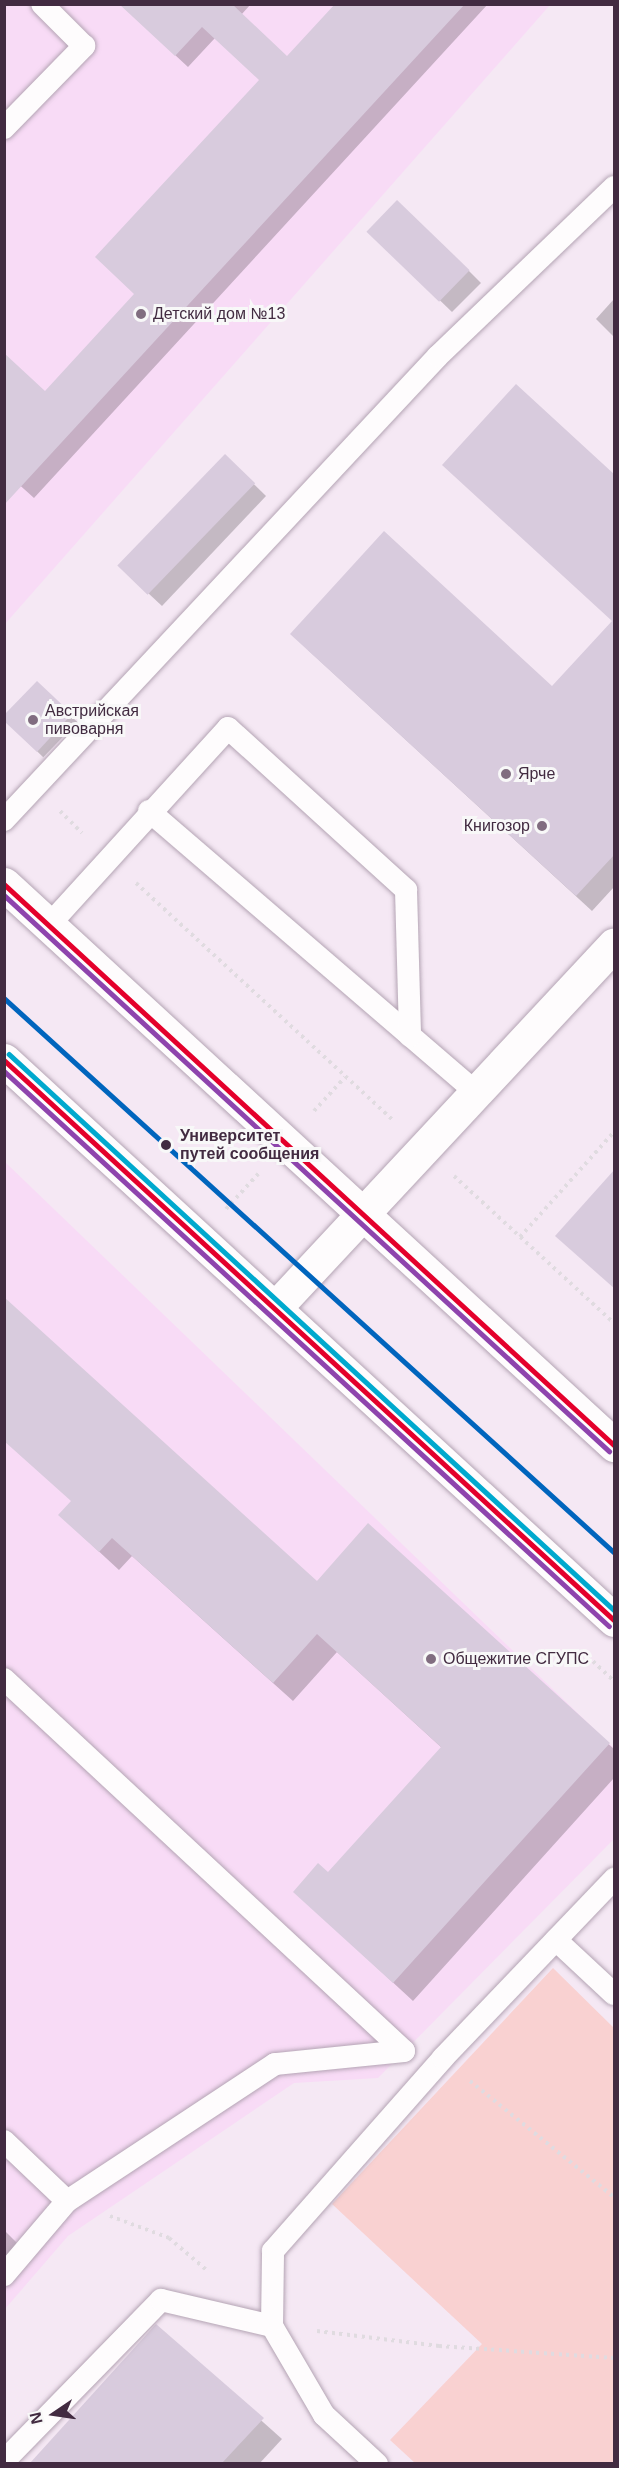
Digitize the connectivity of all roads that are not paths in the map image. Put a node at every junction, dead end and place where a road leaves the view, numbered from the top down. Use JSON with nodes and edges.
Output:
{"nodes":[{"id":1,"x":42,"y":4,"type":"edge"},
{"id":2,"x":4,"y":128,"type":"edge"},
{"id":3,"x":615,"y":187,"type":"edge"},
{"id":4,"x":149,"y":811,"type":"junction"},
{"id":5,"x":4,"y":820,"type":"edge"},
{"id":6,"x":4,"y":884,"type":"edge"},
{"id":7,"x":49,"y":925,"type":"junction"},
{"id":8,"x":615,"y":945,"type":"edge"},
{"id":9,"x":410,"y":1036,"type":"junction"},
{"id":10,"x":4,"y":1060,"type":"edge"},
{"id":11,"x":476,"y":1092,"type":"junction"},
{"id":12,"x":362,"y":1214,"type":"junction"},
{"id":13,"x":275,"y":1308,"type":"junction"},
{"id":14,"x":615,"y":1445,"type":"edge"},
{"id":15,"x":615,"y":1620,"type":"edge"},
{"id":16,"x":4,"y":1678,"type":"edge"},
{"id":17,"x":615,"y":1879,"type":"edge"},
{"id":18,"x":556,"y":1940,"type":"junction"},
{"id":19,"x":615,"y":1994,"type":"edge"},
{"id":20,"x":4,"y":2141,"type":"edge"},
{"id":21,"x":67,"y":2200,"type":"junction"},
{"id":22,"x":4,"y":2275,"type":"edge"},
{"id":23,"x":272,"y":2326,"type":"junction"},
{"id":24,"x":4,"y":2461,"type":"edge"},
{"id":25,"x":377,"y":2463,"type":"edge"}],
"edges":[{"from":1,"to":2,"type":"lane"},
{"from":3,"to":5,"type":"lane"},
{"from":4,"to":7,"type":"lane"},
{"from":4,"to":9,"type":"lane"},
{"from":4,"to":9,"type":"lane"},
{"from":6,"to":7,"type":"main road"},
{"from":7,"to":12,"type":"main road"},
{"from":8,"to":11,"type":"main road"},
{"from":9,"to":11,"type":"lane"},
{"from":10,"to":13,"type":"main road"},
{"from":11,"to":12,"type":"main road"},
{"from":12,"to":13,"type":"main road"},
{"from":12,"to":14,"type":"main road"},
{"from":13,"to":15,"type":"main road"},
{"from":16,"to":21,"type":"lane"},
{"from":17,"to":18,"type":"lane"},
{"from":18,"to":19,"type":"lane"},
{"from":18,"to":23,"type":"lane"},
{"from":20,"to":21,"type":"lane"},
{"from":21,"to":22,"type":"lane"},
{"from":23,"to":24,"type":"lane"},
{"from":23,"to":25,"type":"lane"}]}
